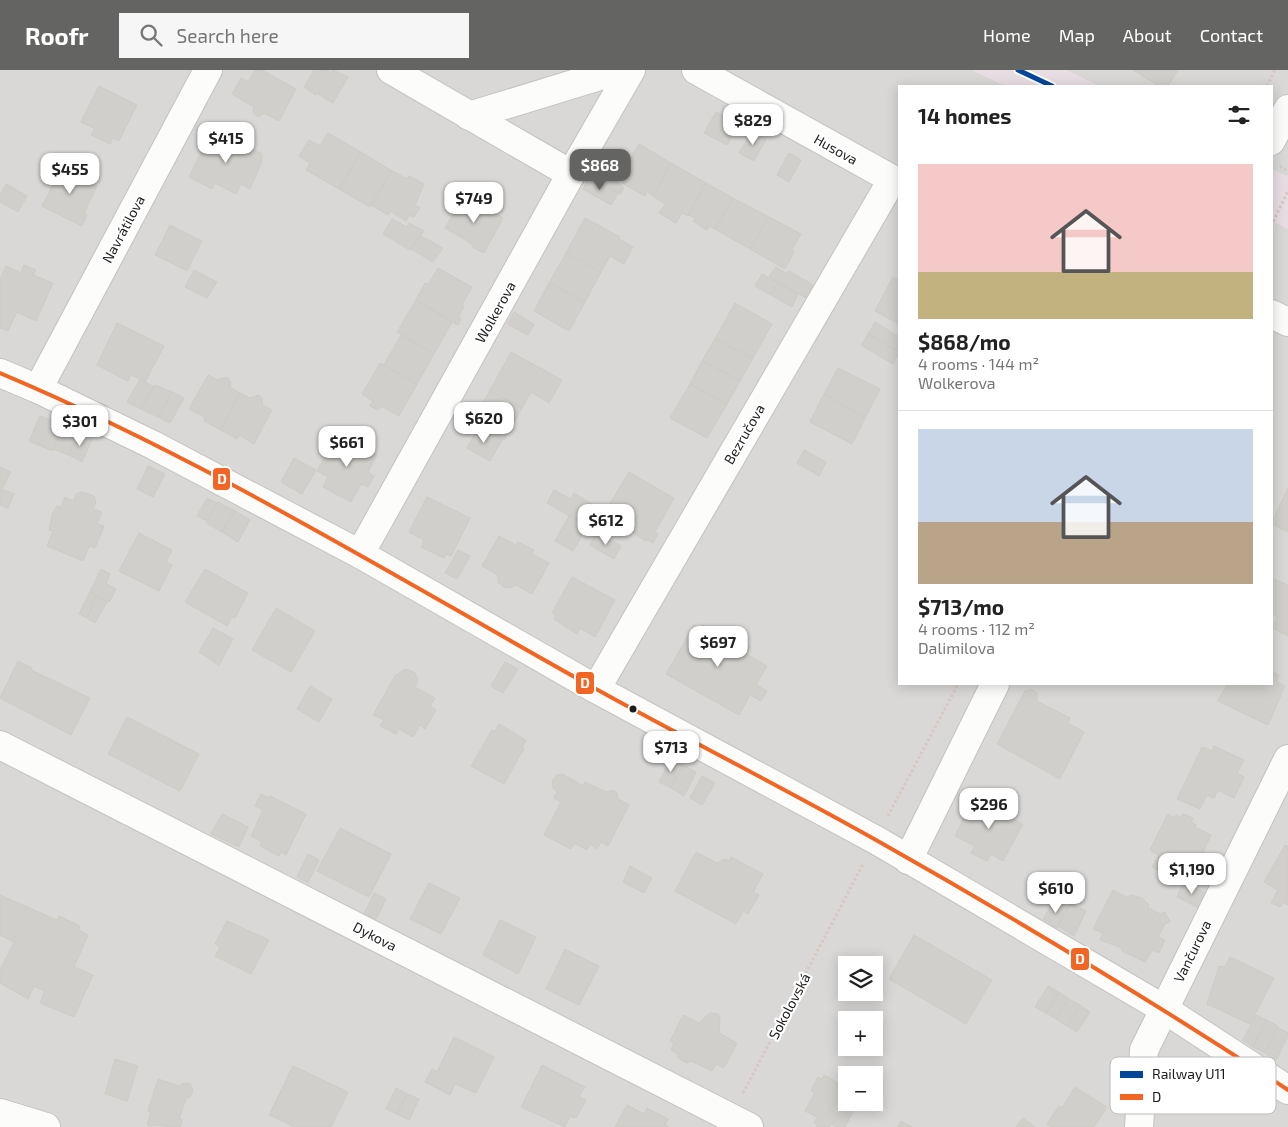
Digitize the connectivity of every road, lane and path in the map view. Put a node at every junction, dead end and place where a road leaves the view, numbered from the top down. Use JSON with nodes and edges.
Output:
{"nodes":[{"id":1,"x":208,"y":70,"type":"edge"},
{"id":2,"x":391,"y":70,"type":"edge"},
{"id":3,"x":619,"y":70,"type":"edge"},
{"id":4,"x":631,"y":70,"type":"edge"},
{"id":5,"x":696,"y":70,"type":"edge"},
{"id":6,"x":1275,"y":70,"type":"edge"},
{"id":7,"x":1267,"y":85,"type":"edge"},
{"id":8,"x":1288,"y":109,"type":"edge"},
{"id":9,"x":469,"y":116,"type":"junction"},
{"id":10,"x":1273,"y":137,"type":"edge"},
{"id":11,"x":571,"y":174,"type":"junction"},
{"id":12,"x":896,"y":182,"type":"edge"},
{"id":13,"x":1288,"y":191,"type":"edge"},
{"id":14,"x":1273,"y":222,"type":"edge"},
{"id":15,"x":1273,"y":315,"type":"edge"},
{"id":16,"x":1288,"y":322,"type":"edge"},
{"id":17,"x":0,"y":373,"type":"edge"},
{"id":18,"x":38,"y":389,"type":"junction"},
{"id":19,"x":360,"y":554,"type":"junction"},
{"id":20,"x":957,"y":685,"type":"edge"},
{"id":21,"x":995,"y":685,"type":"edge"},
{"id":22,"x":596,"y":689,"type":"junction"},
{"id":23,"x":0,"y":745,"type":"edge"},
{"id":24,"x":1287,"y":763,"type":"edge"},
{"id":25,"x":876,"y":840,"type":"junction"},
{"id":26,"x":908,"y":860,"type":"junction"},
{"id":27,"x":852,"y":885,"type":"dead end"},
{"id":28,"x":1164,"y":1009,"type":"junction"},
{"id":29,"x":1144,"y":1057,"type":"edge"},
{"id":30,"x":1237,"y":1057,"type":"edge"},
{"id":31,"x":1276,"y":1082,"type":"edge"},
{"id":32,"x":1288,"y":1090,"type":"edge"},
{"id":33,"x":0,"y":1113,"type":"edge"},
{"id":34,"x":1140,"y":1114,"type":"edge"},
{"id":35,"x":740,"y":1122,"type":"edge"},
{"id":36,"x":46,"y":1127,"type":"edge"},
{"id":37,"x":1139,"y":1127,"type":"edge"}],
"edges":[{"from":1,"to":18,"type":"street","name":"Navrátilova"},
{"from":2,"to":9,"type":"street"},
{"from":3,"to":9,"type":"street"},
{"from":4,"to":11,"type":"street","name":"Wolkerova"},
{"from":5,"to":12,"type":"street","name":"Husova"},
{"from":6,"to":7,"type":"path"},
{"from":8,"to":10,"type":"street"},
{"from":9,"to":11,"type":"street"},
{"from":11,"to":19,"type":"street","name":"Wolkerova"},
{"from":12,"to":22,"type":"street","name":"Bezručova"},
{"from":13,"to":14,"type":"path"},
{"from":15,"to":16,"type":"street"},
{"from":17,"to":18,"type":"street"},
{"from":18,"to":19,"type":"street"},
{"from":19,"to":22,"type":"street"},
{"from":20,"to":25,"type":"path"},
{"from":21,"to":26,"type":"street"},
{"from":22,"to":25,"type":"street"},
{"from":23,"to":35,"type":"street","name":"Dykova"},
{"from":24,"to":28,"type":"street","name":"Vančurova"},
{"from":25,"to":26,"type":"street"},
{"from":26,"to":28,"type":"street"},
{"from":27,"to":35,"type":"path","name":"Sokolovská"},
{"from":28,"to":29,"type":"street","name":"Vančurova"},
{"from":28,"to":30,"type":"street"},
{"from":31,"to":32,"type":"street"},
{"from":33,"to":36,"type":"street"},
{"from":34,"to":37,"type":"street","name":"Vančurova"}]}
